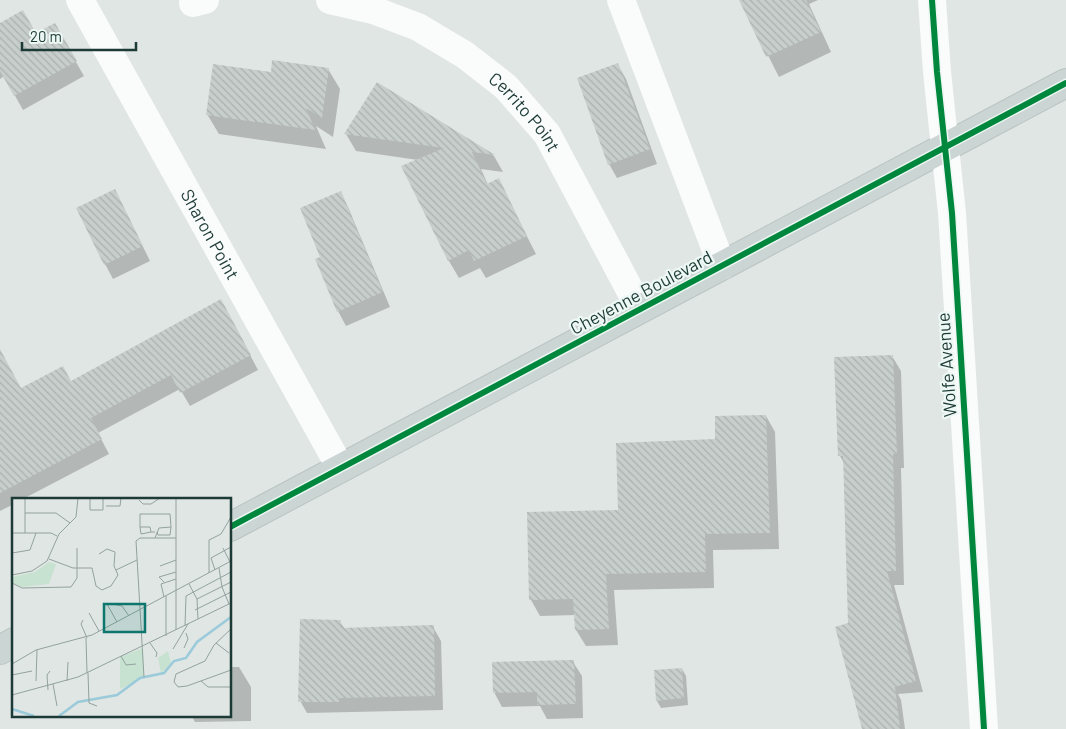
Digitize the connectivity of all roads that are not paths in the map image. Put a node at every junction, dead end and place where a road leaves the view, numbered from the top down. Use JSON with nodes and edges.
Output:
{"nodes":[{"id":1,"x":80,"y":0,"type":"edge"},
{"id":2,"x":330,"y":0,"type":"edge"},
{"id":3,"x":621,"y":0,"type":"edge"},
{"id":4,"x":932,"y":0,"type":"edge"},
{"id":5,"x":1066,"y":83,"type":"edge"},
{"id":6,"x":945,"y":148,"type":"junction"},
{"id":7,"x":722,"y":266,"type":"junction"},
{"id":8,"x":640,"y":309,"type":"junction"},
{"id":9,"x":340,"y":468,"type":"junction"},
{"id":10,"x":231,"y":526,"type":"edge"},
{"id":11,"x":12,"y":643,"type":"edge"},
{"id":12,"x":0,"y":650,"type":"edge"},
{"id":13,"x":984,"y":729,"type":"edge"}],
"edges":[{"from":1,"to":9,"type":"street","name":"Sharon Point"},
{"from":2,"to":8,"type":"street","name":"Cerrito Point"},
{"from":3,"to":7,"type":"street"},
{"from":4,"to":6,"type":"street","name":"Wolfe Avenue"},
{"from":5,"to":6,"type":"main road","name":"Cheyenne Boulevard"},
{"from":6,"to":7,"type":"main road","name":"Cheyenne Boulevard"},
{"from":6,"to":13,"type":"street","name":"Wolfe Avenue"},
{"from":7,"to":8,"type":"main road","name":"Cheyenne Boulevard"},
{"from":8,"to":9,"type":"main road","name":"Cheyenne Boulevard"},
{"from":9,"to":10,"type":"main road","name":"Cheyenne Boulevard"},
{"from":11,"to":12,"type":"main road"}]}
